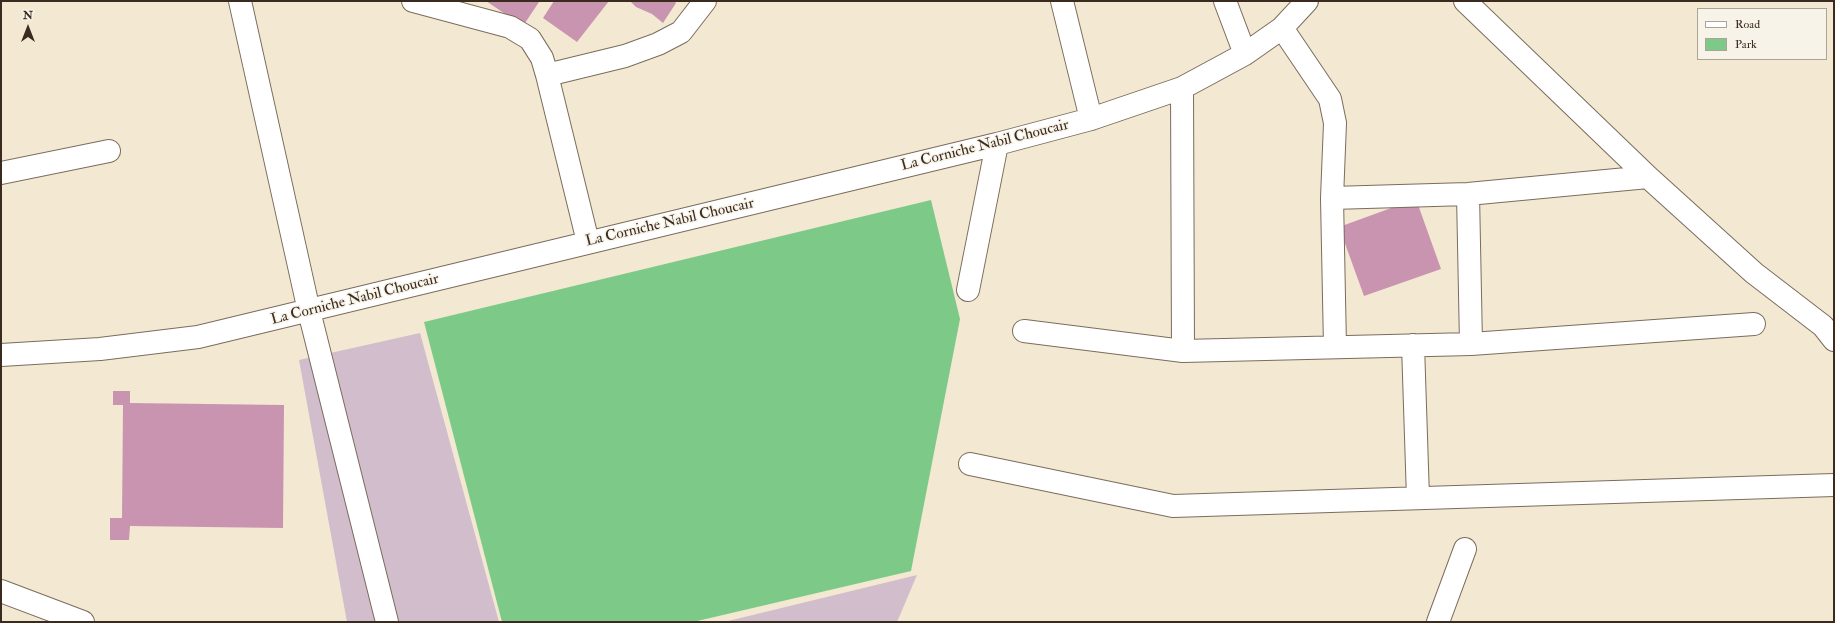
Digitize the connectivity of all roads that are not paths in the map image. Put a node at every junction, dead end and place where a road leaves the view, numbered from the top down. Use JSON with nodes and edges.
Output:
{"nodes":[{"id":1,"x":240,"y":1,"type":"edge"},
{"id":2,"x":705,"y":1,"type":"edge"},
{"id":3,"x":1062,"y":1,"type":"edge"},
{"id":4,"x":1225,"y":1,"type":"edge"},
{"id":5,"x":1307,"y":1,"type":"edge"},
{"id":6,"x":1465,"y":1,"type":"edge"},
{"id":7,"x":420,"y":2,"type":"edge"},
{"id":8,"x":1282,"y":28,"type":"junction"},
{"id":9,"x":1245,"y":54,"type":"junction"},
{"id":10,"x":547,"y":75,"type":"junction"},
{"id":11,"x":1182,"y":88,"type":"junction"},
{"id":12,"x":1091,"y":119,"type":"junction"},
{"id":13,"x":997,"y":144,"type":"junction"},
{"id":14,"x":109,"y":151,"type":"dead end"},
{"id":15,"x":1,"y":173,"type":"edge"},
{"id":16,"x":1648,"y":177,"type":"junction"},
{"id":17,"x":1468,"y":194,"type":"junction"},
{"id":18,"x":1332,"y":198,"type":"junction"},
{"id":19,"x":588,"y":242,"type":"junction"},
{"id":20,"x":968,"y":290,"type":"dead end"},
{"id":21,"x":309,"y":311,"type":"junction"},
{"id":22,"x":1754,"y":324,"type":"dead end"},
{"id":23,"x":1024,"y":331,"type":"dead end"},
{"id":24,"x":1834,"y":340,"type":"edge"},
{"id":25,"x":1471,"y":344,"type":"junction"},
{"id":26,"x":1412,"y":345,"type":"junction"},
{"id":27,"x":1335,"y":347,"type":"junction"},
{"id":28,"x":1183,"y":350,"type":"junction"},
{"id":29,"x":1,"y":355,"type":"edge"},
{"id":30,"x":970,"y":464,"type":"dead end"},
{"id":31,"x":1834,"y":485,"type":"edge"},
{"id":32,"x":1418,"y":498,"type":"junction"},
{"id":33,"x":1465,"y":549,"type":"dead end"},
{"id":34,"x":1,"y":591,"type":"edge"},
{"id":35,"x":83,"y":622,"type":"edge"},
{"id":36,"x":387,"y":622,"type":"edge"},
{"id":37,"x":1438,"y":622,"type":"edge"}],
"edges":[{"from":1,"to":21,"type":"main road"},
{"from":2,"to":10,"type":"main road"},
{"from":3,"to":12,"type":"main road"},
{"from":4,"to":9,"type":"main road"},
{"from":5,"to":8,"type":"main road","name":"La Corniche Nabil Choucair"},
{"from":6,"to":16,"type":"main road"},
{"from":7,"to":10,"type":"main road"},
{"from":8,"to":9,"type":"main road","name":"La Corniche Nabil Choucair"},
{"from":8,"to":18,"type":"main road"},
{"from":9,"to":11,"type":"main road","name":"La Corniche Nabil Choucair"},
{"from":10,"to":19,"type":"main road"},
{"from":11,"to":12,"type":"main road","name":"La Corniche Nabil Choucair"},
{"from":11,"to":28,"type":"main road"},
{"from":12,"to":13,"type":"main road","name":"La Corniche Nabil Choucair"},
{"from":13,"to":19,"type":"main road","name":"La Corniche Nabil Choucair"},
{"from":13,"to":20,"type":"main road"},
{"from":14,"to":15,"type":"main road"},
{"from":16,"to":17,"type":"main road"},
{"from":16,"to":24,"type":"main road"},
{"from":17,"to":18,"type":"main road"},
{"from":17,"to":25,"type":"main road"},
{"from":18,"to":27,"type":"main road"},
{"from":19,"to":21,"type":"main road","name":"La Corniche Nabil Choucair"},
{"from":21,"to":29,"type":"main road","name":"La Corniche Nabil Choucair"},
{"from":21,"to":36,"type":"main road"},
{"from":22,"to":25,"type":"main road"},
{"from":23,"to":28,"type":"main road"},
{"from":25,"to":26,"type":"main road"},
{"from":26,"to":27,"type":"main road"},
{"from":26,"to":32,"type":"main road"},
{"from":27,"to":28,"type":"main road"},
{"from":30,"to":32,"type":"main road"},
{"from":31,"to":32,"type":"main road"},
{"from":33,"to":37,"type":"main road"},
{"from":34,"to":35,"type":"main road"}]}
